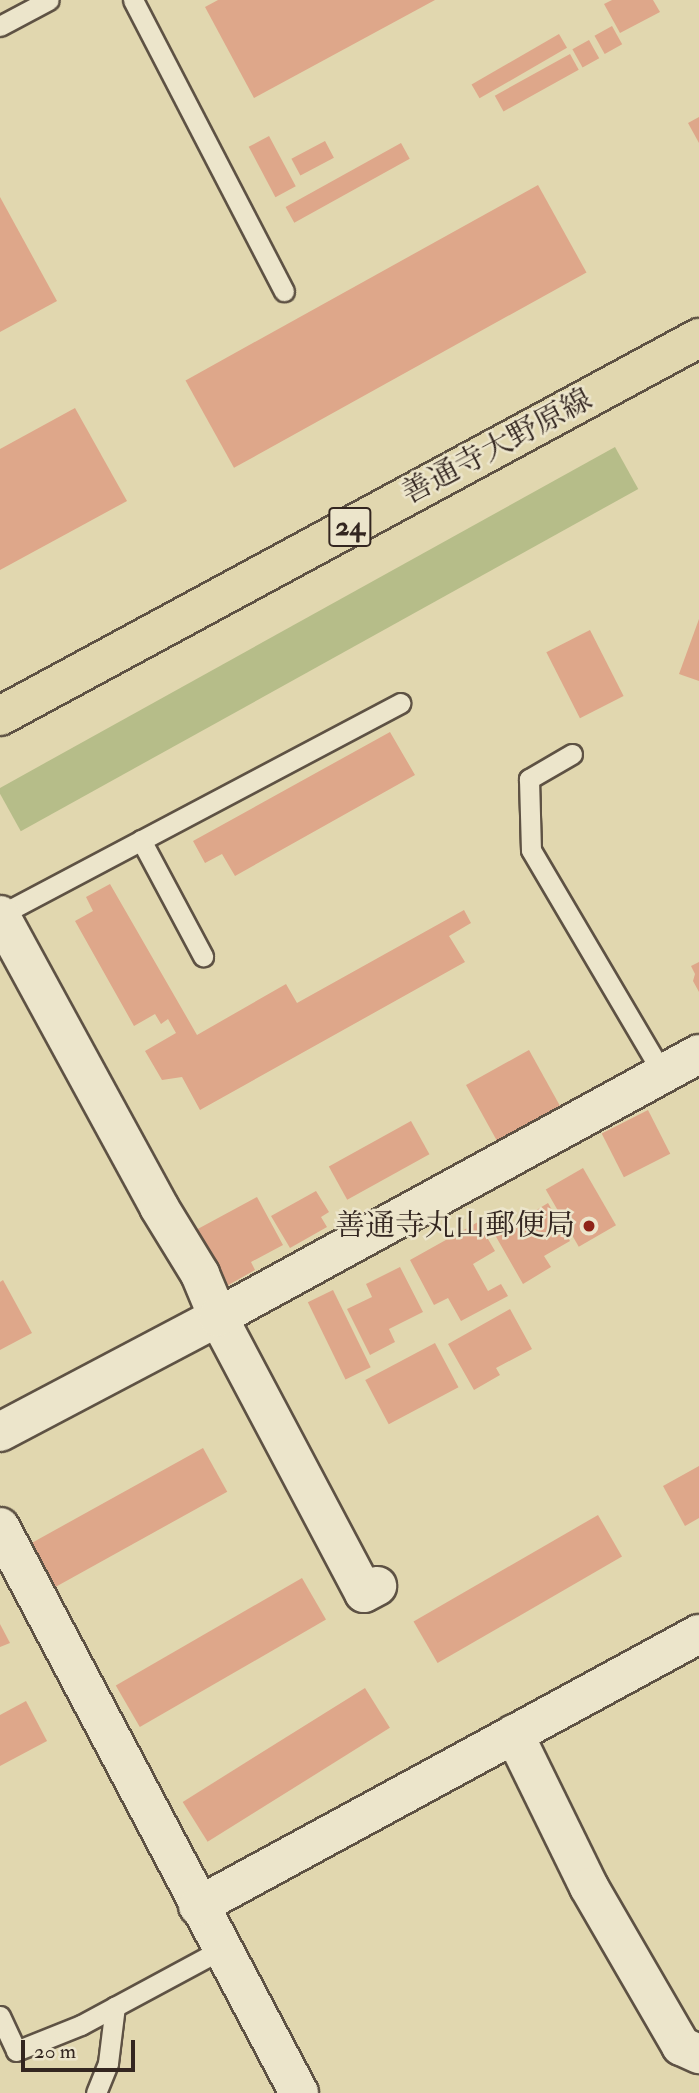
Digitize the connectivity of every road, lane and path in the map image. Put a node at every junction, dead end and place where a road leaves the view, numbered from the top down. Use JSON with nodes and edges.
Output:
{"nodes":[{"id":1,"x":49,"y":0,"type":"edge"},
{"id":2,"x":133,"y":0,"type":"edge"},
{"id":3,"x":0,"y":26,"type":"edge"},
{"id":4,"x":284,"y":291,"type":"dead end"},
{"id":5,"x":699,"y":338,"type":"edge"},
{"id":6,"x":400,"y":702,"type":"dead end"},
{"id":7,"x":0,"y":716,"type":"edge"},
{"id":8,"x":572,"y":754,"type":"dead end"},
{"id":9,"x":141,"y":840,"type":"junction"},
{"id":10,"x":0,"y":915,"type":"edge"},
{"id":11,"x":203,"y":956,"type":"dead end"},
{"id":12,"x":699,"y":1054,"type":"edge"},
{"id":13,"x":663,"y":1074,"type":"junction"},
{"id":14,"x":218,"y":1317,"type":"junction"},
{"id":15,"x":0,"y":1432,"type":"edge"},
{"id":16,"x":0,"y":1527,"type":"edge"},
{"id":17,"x":377,"y":1586,"type":"dead end"},
{"id":18,"x":699,"y":1634,"type":"edge"},
{"id":19,"x":514,"y":1734,"type":"junction"},
{"id":20,"x":198,"y":1906,"type":"junction"},
{"id":21,"x":222,"y":1949,"type":"junction"},
{"id":22,"x":115,"y":2006,"type":"junction"},
{"id":23,"x":0,"y":2015,"type":"edge"},
{"id":24,"x":699,"y":2054,"type":"edge"},
{"id":25,"x":8,"y":2055,"type":"edge"},
{"id":26,"x":96,"y":2093,"type":"edge"},
{"id":27,"x":299,"y":2093,"type":"edge"}],
"edges":[{"from":1,"to":3,"type":"lane"},
{"from":2,"to":4,"type":"lane"},
{"from":5,"to":7,"type":"main road","name":"善通寺大野原線","number":"24"},
{"from":6,"to":9,"type":"lane"},
{"from":8,"to":13,"type":"lane"},
{"from":9,"to":10,"type":"lane"},
{"from":9,"to":11,"type":"lane"},
{"from":10,"to":14,"type":"street"},
{"from":12,"to":13,"type":"street"},
{"from":13,"to":14,"type":"street"},
{"from":14,"to":15,"type":"street"},
{"from":14,"to":17,"type":"street"},
{"from":16,"to":20,"type":"street"},
{"from":18,"to":19,"type":"street"},
{"from":19,"to":20,"type":"street"},
{"from":19,"to":24,"type":"street"},
{"from":20,"to":21,"type":"street"},
{"from":21,"to":22,"type":"lane"},
{"from":21,"to":27,"type":"street"},
{"from":22,"to":25,"type":"lane"},
{"from":22,"to":26,"type":"lane"},
{"from":23,"to":25,"type":"lane"}]}
